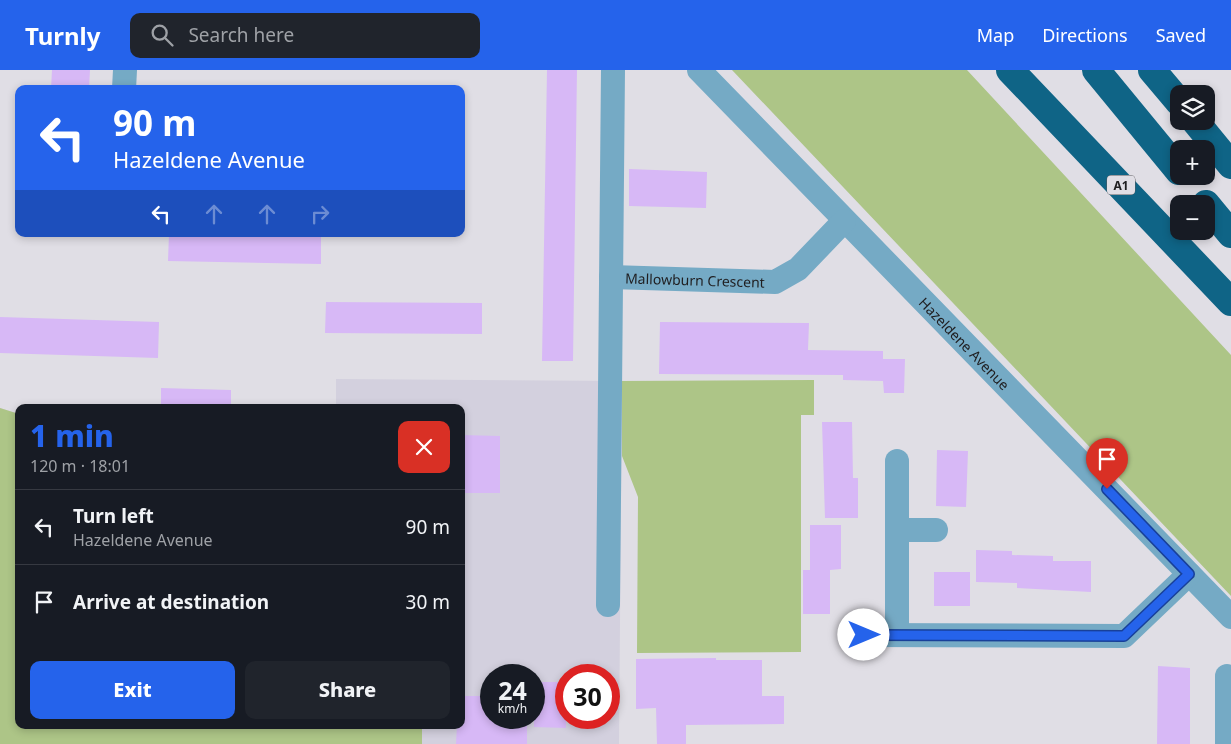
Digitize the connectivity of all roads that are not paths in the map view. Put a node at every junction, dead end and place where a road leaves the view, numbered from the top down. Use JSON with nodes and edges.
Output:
{"nodes":[{"id":1,"x":125,"y":70,"type":"edge"},
{"id":2,"x":613,"y":70,"type":"edge"},
{"id":3,"x":699,"y":70,"type":"edge"},
{"id":4,"x":1010,"y":70,"type":"edge"},
{"id":5,"x":1096,"y":70,"type":"edge"},
{"id":6,"x":1152,"y":70,"type":"edge"},
{"id":7,"x":124,"y":85,"type":"edge"},
{"id":8,"x":1170,"y":91,"type":"edge"},
{"id":9,"x":1202,"y":130,"type":"edge"},
{"id":10,"x":1170,"y":160,"type":"edge"},
{"id":11,"x":1231,"y":166,"type":"edge"},
{"id":12,"x":1190,"y":185,"type":"edge"},
{"id":13,"x":1199,"y":195,"type":"edge"},
{"id":14,"x":1215,"y":215,"type":"edge"},
{"id":15,"x":844,"y":221,"type":"junction"},
{"id":16,"x":1231,"y":234,"type":"edge"},
{"id":17,"x":611,"y":277,"type":"junction"},
{"id":18,"x":1231,"y":302,"type":"edge"},
{"id":19,"x":897,"y":462,"type":"dead end"},
{"id":20,"x":897,"y":530,"type":"junction"},
{"id":21,"x":936,"y":530,"type":"dead end"},
{"id":22,"x":1189,"y":574,"type":"junction"},
{"id":23,"x":608,"y":605,"type":"dead end"},
{"id":24,"x":1231,"y":617,"type":"edge"},
{"id":25,"x":864,"y":635,"type":"dead end"},
{"id":26,"x":897,"y":635,"type":"junction"},
{"id":27,"x":1227,"y":676,"type":"dead end"},
{"id":28,"x":1227,"y":744,"type":"edge"}],
"edges":[{"from":1,"to":7,"type":"street"},
{"from":2,"to":17,"type":"street","name":"Mallowburn Crescent"},
{"from":3,"to":15,"type":"street","name":"Hazeldene Avenue"},
{"from":4,"to":18,"type":"highway","number":"A1"},
{"from":5,"to":10,"type":"highway"},
{"from":6,"to":8,"type":"highway"},
{"from":9,"to":11,"type":"highway"},
{"from":12,"to":13,"type":"highway"},
{"from":14,"to":16,"type":"highway"},
{"from":15,"to":17,"type":"street","name":"Mallowburn Crescent"},
{"from":15,"to":22,"type":"street","name":"Hazeldene Avenue"},
{"from":17,"to":23,"type":"street","name":"Mallowburn Crescent"},
{"from":19,"to":20,"type":"street"},
{"from":20,"to":21,"type":"street"},
{"from":20,"to":26,"type":"street"},
{"from":22,"to":24,"type":"street","name":"Hazeldene Avenue"},
{"from":22,"to":26,"type":"street"},
{"from":25,"to":26,"type":"street"},
{"from":27,"to":28,"type":"street"}]}
